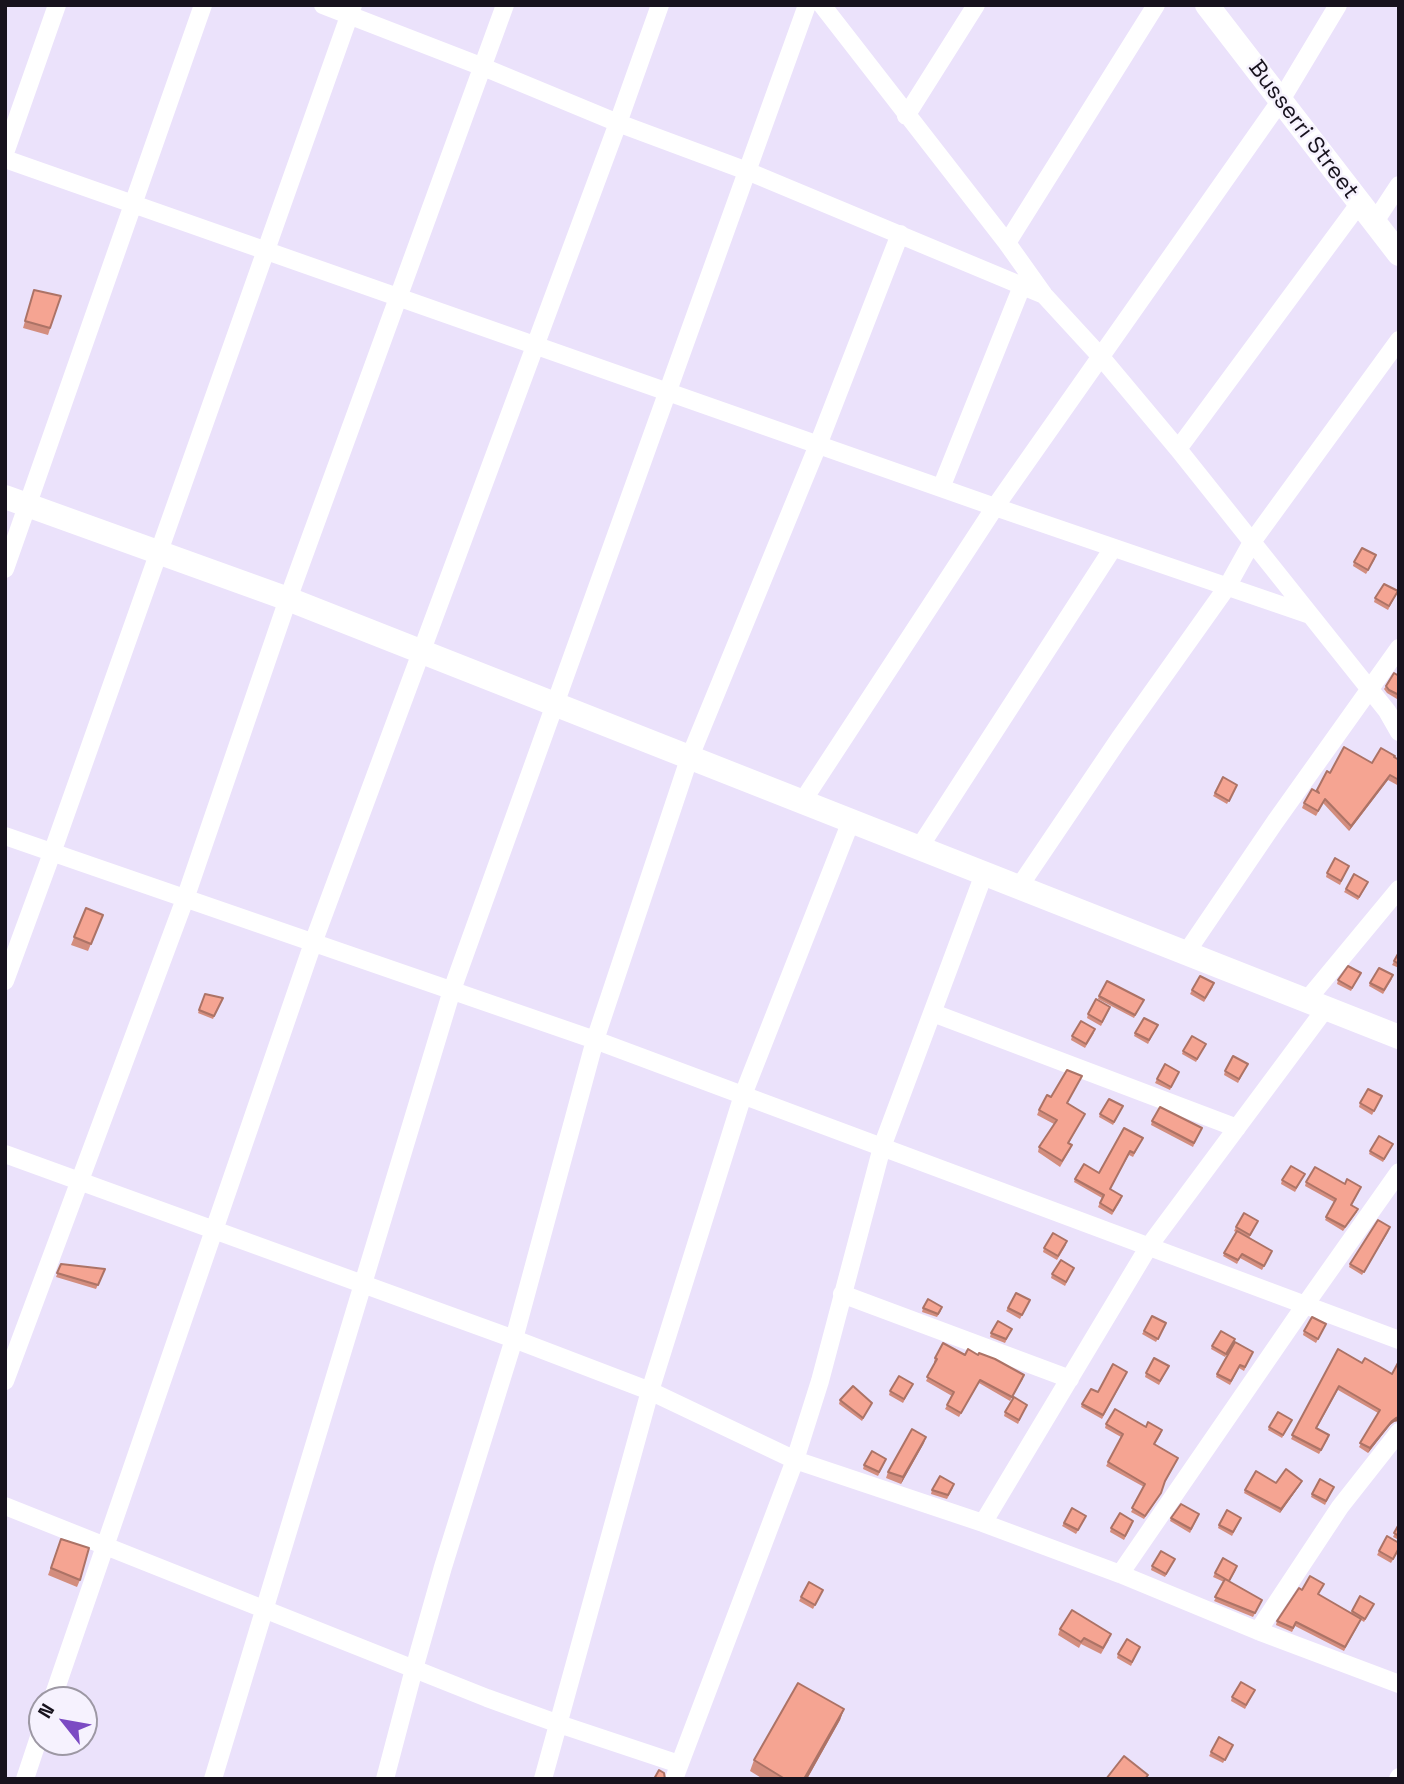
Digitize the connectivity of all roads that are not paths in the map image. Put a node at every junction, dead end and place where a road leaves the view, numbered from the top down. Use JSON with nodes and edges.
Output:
{"nodes":[{"id":1,"x":57,"y":5,"type":"edge"},
{"id":2,"x":203,"y":5,"type":"edge"},
{"id":3,"x":323,"y":5,"type":"edge"},
{"id":4,"x":505,"y":5,"type":"edge"},
{"id":5,"x":660,"y":5,"type":"edge"},
{"id":6,"x":807,"y":5,"type":"edge"},
{"id":7,"x":822,"y":5,"type":"edge"},
{"id":8,"x":976,"y":5,"type":"edge"},
{"id":9,"x":1156,"y":5,"type":"edge"},
{"id":10,"x":1207,"y":5,"type":"edge"},
{"id":11,"x":1338,"y":5,"type":"edge"},
{"id":12,"x":351,"y":10,"type":"edge"},
{"id":13,"x":482,"y":67,"type":"junction"},
{"id":14,"x":1280,"y":100,"type":"junction"},
{"id":15,"x":906,"y":116,"type":"junction"},
{"id":16,"x":618,"y":123,"type":"junction"},
{"id":17,"x":5,"y":153,"type":"edge"},
{"id":18,"x":5,"y":159,"type":"edge"},
{"id":19,"x":747,"y":171,"type":"junction"},
{"id":20,"x":1399,"y":185,"type":"edge"},
{"id":21,"x":133,"y":204,"type":"junction"},
{"id":22,"x":1366,"y":214,"type":"junction"},
{"id":23,"x":900,"y":234,"type":"junction"},
{"id":24,"x":1006,"y":243,"type":"junction"},
{"id":25,"x":266,"y":251,"type":"junction"},
{"id":26,"x":1399,"y":254,"type":"edge"},
{"id":27,"x":1022,"y":286,"type":"junction"},
{"id":28,"x":1044,"y":295,"type":"junction"},
{"id":29,"x":398,"y":298,"type":"junction"},
{"id":30,"x":1399,"y":340,"type":"edge"},
{"id":31,"x":535,"y":345,"type":"junction"},
{"id":32,"x":1101,"y":357,"type":"junction"},
{"id":33,"x":668,"y":392,"type":"junction"},
{"id":34,"x":818,"y":445,"type":"junction"},
{"id":35,"x":1178,"y":449,"type":"junction"},
{"id":36,"x":940,"y":488,"type":"junction"},
{"id":37,"x":16,"y":501,"type":"edge"},
{"id":38,"x":995,"y":507,"type":"junction"},
{"id":39,"x":1252,"y":542,"type":"junction"},
{"id":40,"x":1113,"y":548,"type":"junction"},
{"id":41,"x":159,"y":553,"type":"junction"},
{"id":42,"x":5,"y":569,"type":"edge"},
{"id":43,"x":1227,"y":587,"type":"junction"},
{"id":44,"x":288,"y":599,"type":"junction"},
{"id":45,"x":1311,"y":615,"type":"junction"},
{"id":46,"x":1399,"y":648,"type":"edge"},
{"id":47,"x":421,"y":652,"type":"junction"},
{"id":48,"x":1370,"y":689,"type":"junction"},
{"id":49,"x":555,"y":705,"type":"junction"},
{"id":50,"x":1399,"y":733,"type":"edge"},
{"id":51,"x":689,"y":759,"type":"junction"},
{"id":52,"x":803,"y":802,"type":"junction"},
{"id":53,"x":851,"y":821,"type":"junction"},
{"id":54,"x":5,"y":836,"type":"edge"},
{"id":55,"x":919,"y":848,"type":"junction"},
{"id":56,"x":52,"y":853,"type":"junction"},
{"id":57,"x":985,"y":874,"type":"junction"},
{"id":58,"x":1019,"y":887,"type":"junction"},
{"id":59,"x":1399,"y":889,"type":"edge"},
{"id":60,"x":185,"y":899,"type":"junction"},
{"id":61,"x":313,"y":943,"type":"junction"},
{"id":62,"x":1186,"y":953,"type":"junction"},
{"id":63,"x":5,"y":981,"type":"edge"},
{"id":64,"x":452,"y":990,"type":"junction"},
{"id":65,"x":1317,"y":1004,"type":"junction"},
{"id":66,"x":933,"y":1013,"type":"junction"},
{"id":67,"x":1399,"y":1037,"type":"edge"},
{"id":68,"x":595,"y":1040,"type":"junction"},
{"id":69,"x":743,"y":1095,"type":"junction"},
{"id":70,"x":1237,"y":1128,"type":"junction"},
{"id":71,"x":882,"y":1147,"type":"junction"},
{"id":72,"x":5,"y":1154,"type":"edge"},
{"id":73,"x":1399,"y":1172,"type":"edge"},
{"id":74,"x":80,"y":1182,"type":"junction"},
{"id":75,"x":214,"y":1230,"type":"junction"},
{"id":76,"x":1149,"y":1247,"type":"junction"},
{"id":77,"x":363,"y":1284,"type":"junction"},
{"id":78,"x":842,"y":1294,"type":"junction"},
{"id":79,"x":1305,"y":1305,"type":"junction"},
{"id":80,"x":514,"y":1339,"type":"junction"},
{"id":81,"x":1399,"y":1340,"type":"edge"},
{"id":82,"x":1070,"y":1379,"type":"junction"},
{"id":83,"x":5,"y":1381,"type":"edge"},
{"id":84,"x":650,"y":1391,"type":"junction"},
{"id":85,"x":1399,"y":1432,"type":"edge"},
{"id":86,"x":794,"y":1460,"type":"junction"},
{"id":87,"x":5,"y":1506,"type":"edge"},
{"id":88,"x":983,"y":1523,"type":"junction"},
{"id":89,"x":105,"y":1546,"type":"junction"},
{"id":90,"x":1120,"y":1574,"type":"junction"},
{"id":91,"x":264,"y":1609,"type":"junction"},
{"id":92,"x":1258,"y":1631,"type":"junction"},
{"id":93,"x":414,"y":1669,"type":"junction"},
{"id":94,"x":1399,"y":1684,"type":"edge"},
{"id":95,"x":57,"y":1686,"type":"edge"},
{"id":96,"x":559,"y":1724,"type":"junction"},
{"id":97,"x":33,"y":1756,"type":"edge"},
{"id":98,"x":677,"y":1771,"type":"edge"},
{"id":99,"x":25,"y":1779,"type":"edge"},
{"id":100,"x":213,"y":1779,"type":"edge"},
{"id":101,"x":386,"y":1779,"type":"edge"},
{"id":102,"x":543,"y":1779,"type":"edge"}],
"edges":[{"from":1,"to":17,"type":"street"},
{"from":2,"to":21,"type":"street"},
{"from":3,"to":12,"type":"street"},
{"from":4,"to":13,"type":"street"},
{"from":5,"to":16,"type":"street"},
{"from":6,"to":19,"type":"street"},
{"from":7,"to":15,"type":"street"},
{"from":8,"to":15,"type":"street"},
{"from":9,"to":24,"type":"street"},
{"from":10,"to":14,"type":"street","name":"Busserri Street"},
{"from":11,"to":14,"type":"street"},
{"from":12,"to":13,"type":"street"},
{"from":12,"to":25,"type":"street"},
{"from":13,"to":16,"type":"street"},
{"from":13,"to":29,"type":"street"},
{"from":14,"to":22,"type":"street","name":"Busserri Street"},
{"from":14,"to":32,"type":"street"},
{"from":15,"to":24,"type":"street"},
{"from":16,"to":19,"type":"street"},
{"from":16,"to":31,"type":"street"},
{"from":18,"to":21,"type":"street"},
{"from":19,"to":23,"type":"street"},
{"from":19,"to":33,"type":"street"},
{"from":20,"to":22,"type":"street"},
{"from":21,"to":25,"type":"street"},
{"from":21,"to":37,"type":"street"},
{"from":22,"to":26,"type":"street","name":"Busserri Street"},
{"from":22,"to":35,"type":"street"},
{"from":23,"to":27,"type":"street"},
{"from":23,"to":34,"type":"street"},
{"from":24,"to":28,"type":"street"},
{"from":25,"to":29,"type":"street"},
{"from":25,"to":41,"type":"street"},
{"from":27,"to":28,"type":"street"},
{"from":27,"to":36,"type":"street"},
{"from":28,"to":32,"type":"street"},
{"from":29,"to":31,"type":"street"},
{"from":29,"to":44,"type":"street"},
{"from":30,"to":39,"type":"street"},
{"from":31,"to":33,"type":"street"},
{"from":31,"to":47,"type":"street"},
{"from":32,"to":35,"type":"street"},
{"from":32,"to":38,"type":"street"},
{"from":33,"to":34,"type":"street"},
{"from":33,"to":49,"type":"street"},
{"from":34,"to":36,"type":"street"},
{"from":34,"to":51,"type":"street"},
{"from":35,"to":39,"type":"street"},
{"from":36,"to":38,"type":"street"},
{"from":37,"to":41,"type":"street"},
{"from":37,"to":42,"type":"street"},
{"from":38,"to":40,"type":"street"},
{"from":38,"to":52,"type":"street"},
{"from":39,"to":43,"type":"street"},
{"from":39,"to":45,"type":"street"},
{"from":40,"to":43,"type":"street"},
{"from":40,"to":55,"type":"street"},
{"from":41,"to":44,"type":"street"},
{"from":41,"to":56,"type":"street"},
{"from":43,"to":45,"type":"street"},
{"from":43,"to":58,"type":"street"},
{"from":44,"to":47,"type":"street"},
{"from":44,"to":60,"type":"street"},
{"from":45,"to":48,"type":"street"},
{"from":46,"to":48,"type":"street"},
{"from":47,"to":49,"type":"street"},
{"from":47,"to":61,"type":"street"},
{"from":48,"to":50,"type":"street"},
{"from":48,"to":62,"type":"street"},
{"from":49,"to":51,"type":"street"},
{"from":49,"to":64,"type":"street"},
{"from":51,"to":52,"type":"street"},
{"from":51,"to":68,"type":"street"},
{"from":52,"to":53,"type":"street"},
{"from":53,"to":55,"type":"street"},
{"from":53,"to":69,"type":"street"},
{"from":54,"to":56,"type":"street"},
{"from":55,"to":57,"type":"street"},
{"from":56,"to":60,"type":"street"},
{"from":56,"to":63,"type":"street"},
{"from":57,"to":58,"type":"street"},
{"from":57,"to":66,"type":"street"},
{"from":58,"to":62,"type":"street"},
{"from":59,"to":65,"type":"street"},
{"from":60,"to":61,"type":"street"},
{"from":60,"to":74,"type":"street"},
{"from":61,"to":64,"type":"street"},
{"from":61,"to":75,"type":"street"},
{"from":62,"to":65,"type":"street"},
{"from":64,"to":68,"type":"street"},
{"from":64,"to":77,"type":"street"},
{"from":65,"to":67,"type":"street"},
{"from":65,"to":70,"type":"street"},
{"from":66,"to":70,"type":"street"},
{"from":66,"to":71,"type":"street"},
{"from":68,"to":69,"type":"street"},
{"from":68,"to":80,"type":"street"},
{"from":69,"to":71,"type":"street"},
{"from":69,"to":84,"type":"street"},
{"from":70,"to":76,"type":"street"},
{"from":71,"to":76,"type":"street"},
{"from":71,"to":78,"type":"street"},
{"from":72,"to":74,"type":"street"},
{"from":73,"to":79,"type":"street"},
{"from":74,"to":75,"type":"street"},
{"from":74,"to":83,"type":"street"},
{"from":75,"to":77,"type":"street"},
{"from":75,"to":89,"type":"street"},
{"from":76,"to":79,"type":"street"},
{"from":76,"to":82,"type":"street"},
{"from":77,"to":80,"type":"street"},
{"from":77,"to":91,"type":"street"},
{"from":78,"to":82,"type":"street"},
{"from":78,"to":86,"type":"street"},
{"from":79,"to":81,"type":"street"},
{"from":79,"to":90,"type":"street"},
{"from":80,"to":84,"type":"street"},
{"from":80,"to":93,"type":"street"},
{"from":82,"to":88,"type":"street"},
{"from":84,"to":86,"type":"street"},
{"from":84,"to":96,"type":"street"},
{"from":85,"to":92,"type":"street"},
{"from":86,"to":88,"type":"street"},
{"from":86,"to":98,"type":"street"},
{"from":87,"to":89,"type":"street"},
{"from":88,"to":90,"type":"street"},
{"from":89,"to":91,"type":"street"},
{"from":89,"to":95,"type":"street"},
{"from":90,"to":92,"type":"street"},
{"from":91,"to":93,"type":"street"},
{"from":91,"to":100,"type":"street"},
{"from":92,"to":94,"type":"street"},
{"from":93,"to":96,"type":"street"},
{"from":93,"to":101,"type":"street"},
{"from":96,"to":98,"type":"street"},
{"from":96,"to":102,"type":"street"},
{"from":97,"to":99,"type":"street"}]}
